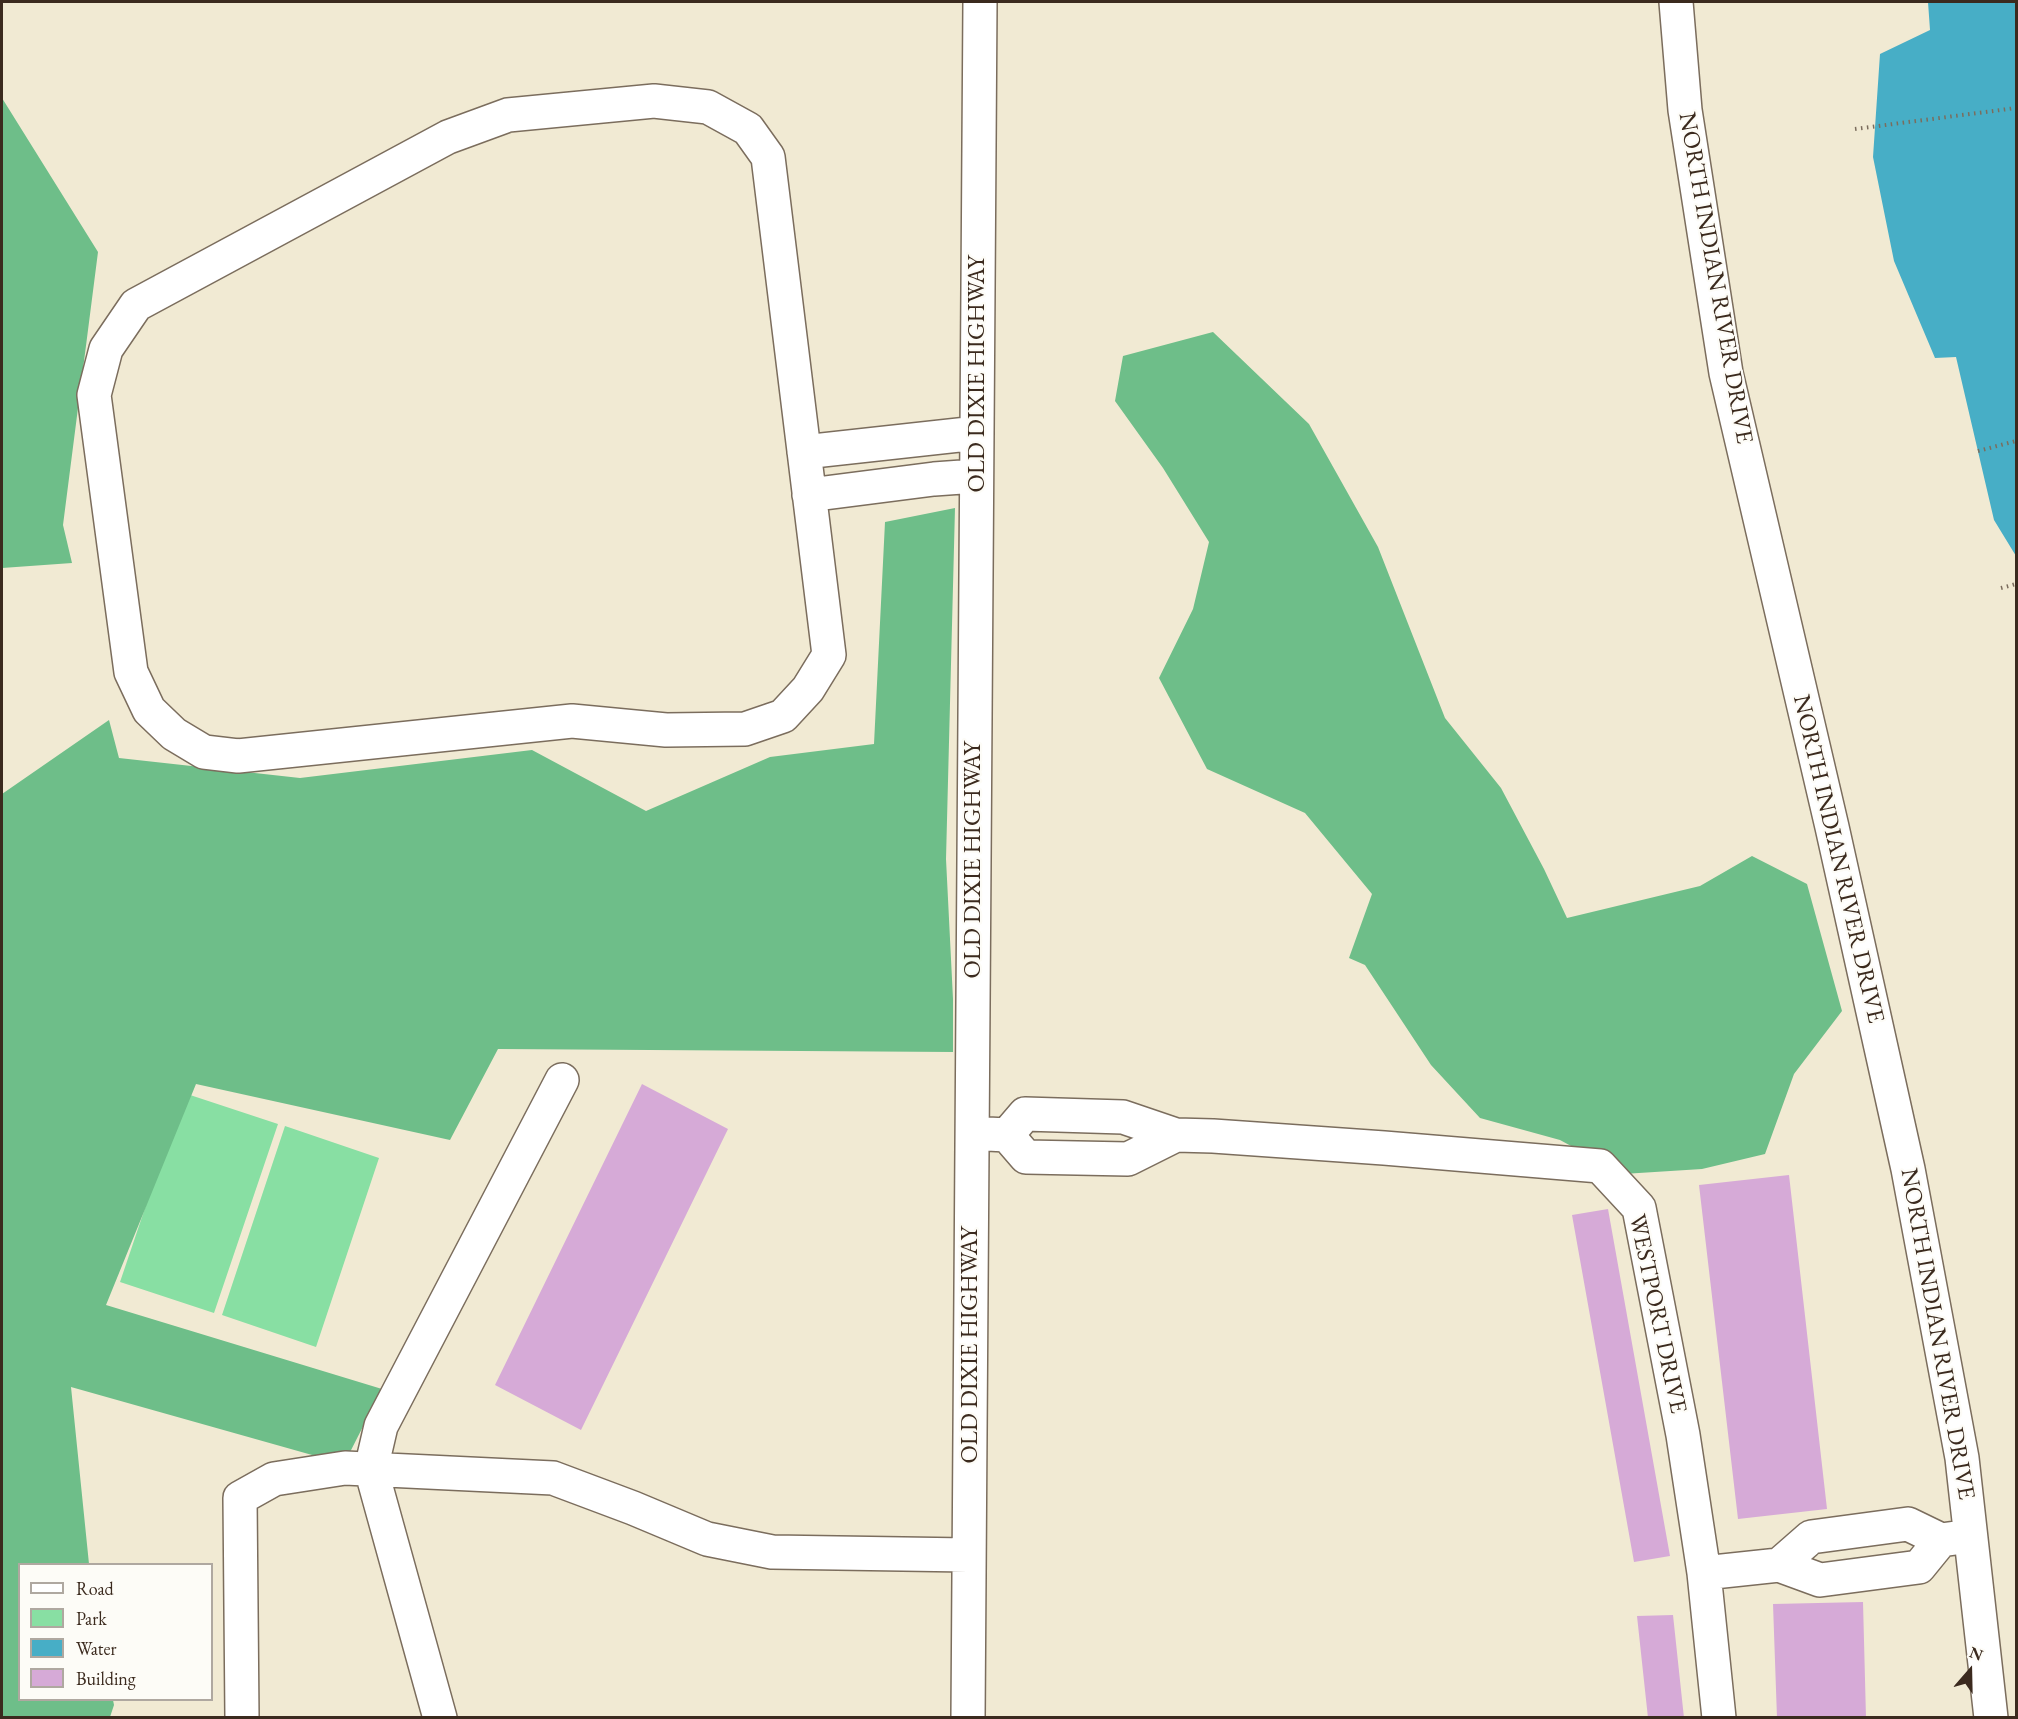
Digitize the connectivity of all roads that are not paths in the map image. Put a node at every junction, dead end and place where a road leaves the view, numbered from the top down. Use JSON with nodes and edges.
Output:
{"nodes":[{"id":1,"x":980,"y":2,"type":"edge"},
{"id":2,"x":1676,"y":2,"type":"edge"},
{"id":3,"x":977,"y":433,"type":"junction"},
{"id":4,"x":804,"y":452,"type":"junction"},
{"id":5,"x":976,"y":476,"type":"junction"},
{"id":6,"x":809,"y":495,"type":"junction"},
{"id":7,"x":562,"y":1080,"type":"dead end"},
{"id":8,"x":1076,"y":1116,"type":"junction"},
{"id":9,"x":971,"y":1134,"type":"junction"},
{"id":10,"x":1007,"y":1135,"type":"junction"},
{"id":11,"x":1176,"y":1135,"type":"junction"},
{"id":12,"x":1076,"y":1158,"type":"junction"},
{"id":13,"x":371,"y":1469,"type":"junction"},
{"id":14,"x":1868,"y":1530,"type":"junction"},
{"id":15,"x":1956,"y":1538,"type":"junction"},
{"id":16,"x":968,"y":1555,"type":"junction"},
{"id":17,"x":1779,"y":1565,"type":"junction"},
{"id":18,"x":1704,"y":1573,"type":"junction"},
{"id":19,"x":1875,"y":1573,"type":"junction"},
{"id":20,"x":242,"y":1718,"type":"edge"},
{"id":21,"x":440,"y":1718,"type":"edge"},
{"id":22,"x":968,"y":1718,"type":"edge"},
{"id":23,"x":1719,"y":1718,"type":"edge"},
{"id":24,"x":1991,"y":1718,"type":"edge"}],
"edges":[{"from":1,"to":3,"type":"street","name":"OLD DIXIE HIGHWAY"},
{"from":2,"to":15,"type":"street","name":"NORTH INDIAN RIVER DRIVE"},
{"from":3,"to":4,"type":"street"},
{"from":3,"to":5,"type":"street","name":"OLD DIXIE HIGHWAY"},
{"from":4,"to":6,"type":"street"},
{"from":4,"to":6,"type":"street"},
{"from":5,"to":6,"type":"street"},
{"from":5,"to":9,"type":"street","name":"OLD DIXIE HIGHWAY"},
{"from":7,"to":13,"type":"street"},
{"from":8,"to":10,"type":"street","name":"WESTPORT DRIVE"},
{"from":8,"to":11,"type":"street","name":"WESTPORT DRIVE"},
{"from":8,"to":12,"type":"street"},
{"from":9,"to":10,"type":"street"},
{"from":9,"to":16,"type":"street","name":"OLD DIXIE HIGHWAY"},
{"from":10,"to":12,"type":"street"},
{"from":11,"to":12,"type":"street"},
{"from":11,"to":18,"type":"street","name":"WESTPORT DRIVE"},
{"from":13,"to":16,"type":"street"},
{"from":13,"to":20,"type":"street"},
{"from":13,"to":21,"type":"street"},
{"from":14,"to":15,"type":"street"},
{"from":14,"to":17,"type":"street"},
{"from":14,"to":19,"type":"street"},
{"from":15,"to":19,"type":"street"},
{"from":15,"to":24,"type":"street","name":"NORTH INDIAN RIVER DRIVE"},
{"from":16,"to":22,"type":"street","name":"OLD DIXIE HIGHWAY"},
{"from":17,"to":18,"type":"street"},
{"from":17,"to":19,"type":"street"},
{"from":18,"to":23,"type":"street","name":"WESTPORT DRIVE"}]}
